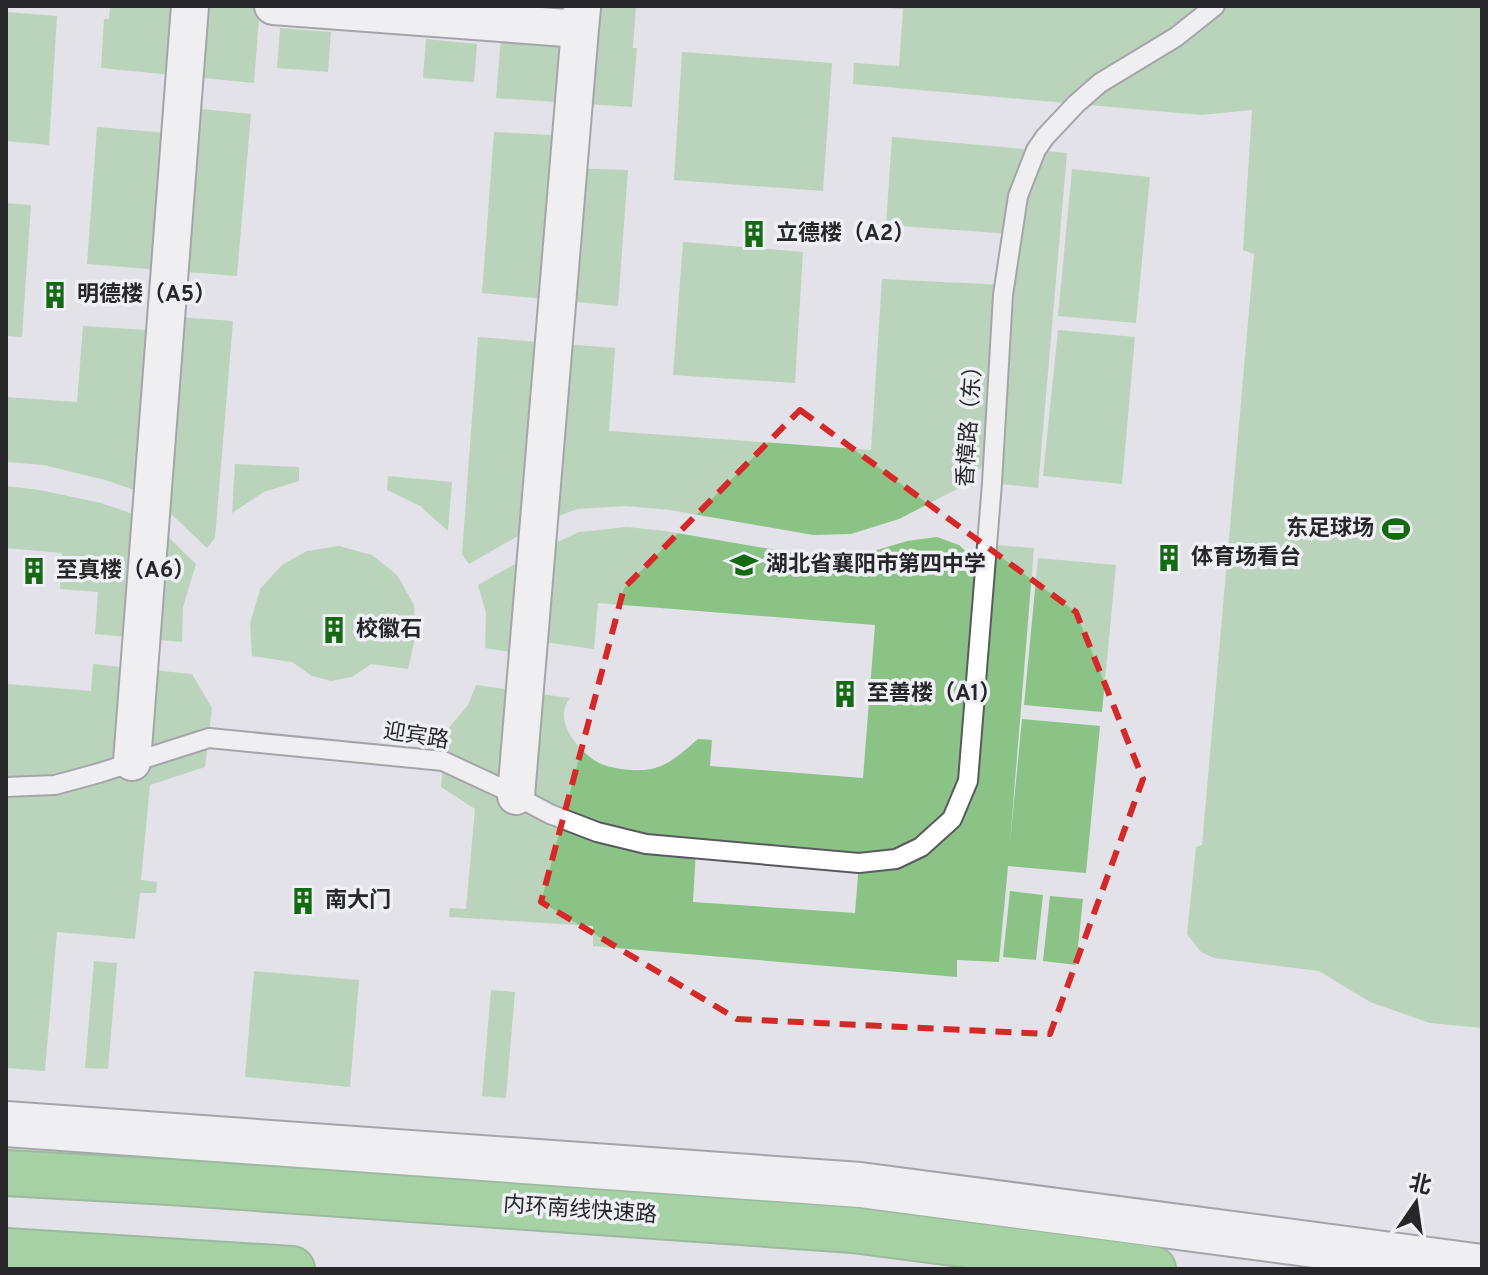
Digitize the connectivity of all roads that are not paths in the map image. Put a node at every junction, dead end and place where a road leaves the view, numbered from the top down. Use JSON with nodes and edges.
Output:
{"nodes":[{"id":1,"x":190,"y":6,"type":"edge"},
{"id":2,"x":273,"y":6,"type":"edge"},
{"id":3,"x":1215,"y":6,"type":"edge"},
{"id":4,"x":581,"y":18,"type":"edge"},
{"id":5,"x":132,"y":762,"type":"junction"},
{"id":6,"x":6,"y":787,"type":"edge"},
{"id":7,"x":516,"y":796,"type":"junction"},
{"id":8,"x":859,"y":863,"type":"joint"},
{"id":9,"x":6,"y":1124,"type":"edge"},
{"id":10,"x":6,"y":1144,"type":"edge"},
{"id":11,"x":6,"y":1173,"type":"edge"},
{"id":12,"x":170,"y":1182,"type":"junction"},
{"id":13,"x":6,"y":1251,"type":"edge"},
{"id":14,"x":128,"y":1264,"type":"edge"},
{"id":15,"x":1482,"y":1267,"type":"edge"},
{"id":16,"x":292,"y":1269,"type":"edge"},
{"id":17,"x":1153,"y":1269,"type":"edge"}],
"edges":[{"from":1,"to":5,"type":"street"},
{"from":2,"to":4,"type":"street"},
{"from":3,"to":8,"type":"lane","name":"香樟路（东）"},
{"from":4,"to":7,"type":"street"},
{"from":5,"to":6,"type":"lane","name":"迎宾路"},
{"from":5,"to":7,"type":"lane","name":"迎宾路"},
{"from":7,"to":8,"type":"lane","name":"迎宾路"},
{"from":9,"to":15,"type":"main road"},
{"from":10,"to":12,"type":"highway"},
{"from":11,"to":12,"type":"highway","name":"内环南线快速路"},
{"from":12,"to":17,"type":"highway","name":"内环南线快速路"},
{"from":13,"to":14,"type":"highway"},
{"from":14,"to":16,"type":"highway"}]}
